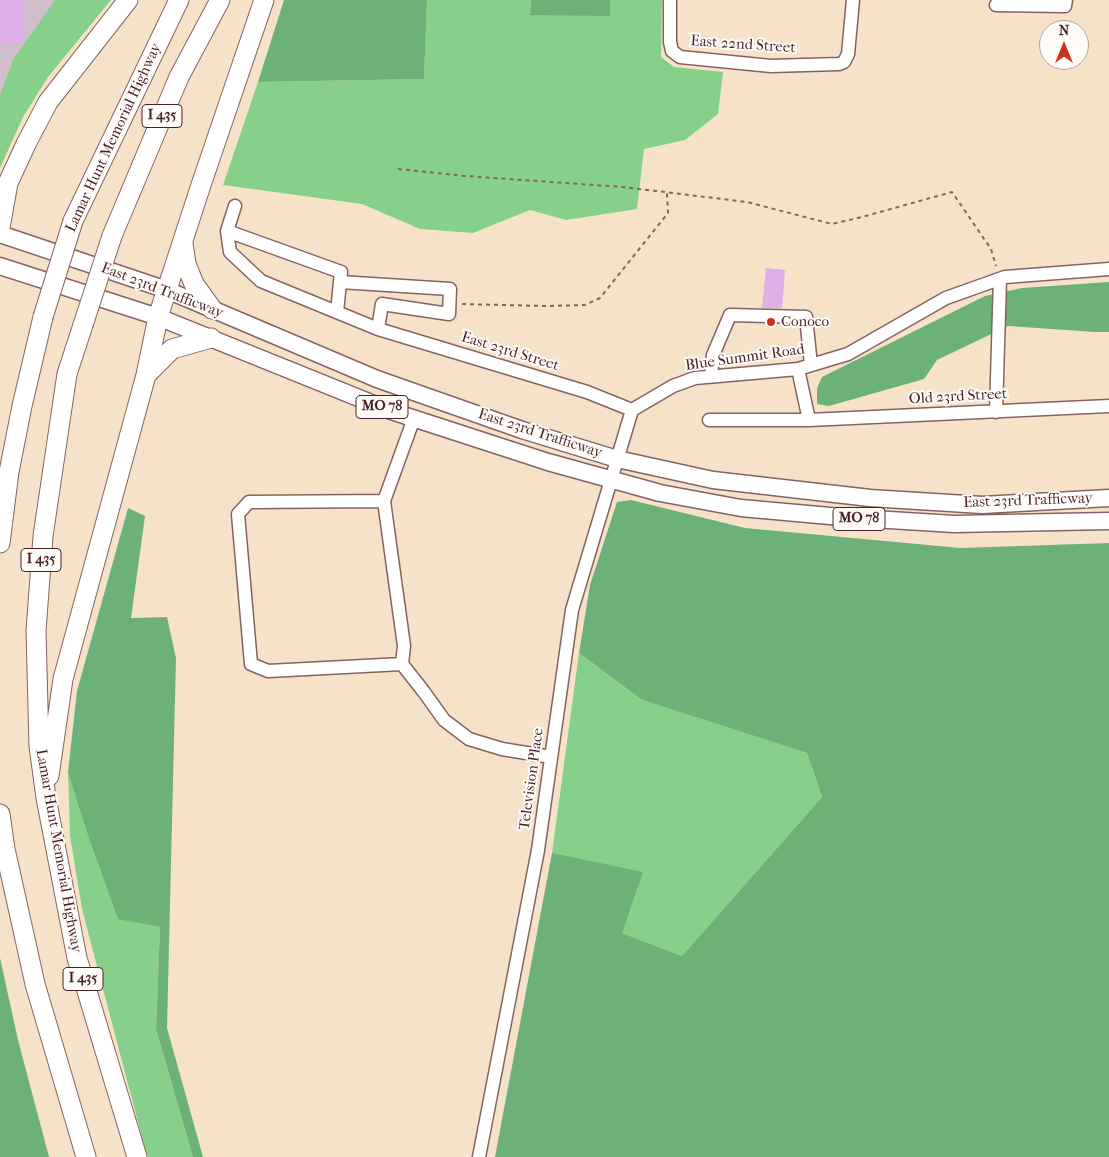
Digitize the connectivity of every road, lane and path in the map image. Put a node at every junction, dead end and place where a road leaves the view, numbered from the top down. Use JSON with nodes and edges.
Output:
{"nodes":[{"id":1,"x":128,"y":0,"type":"edge"},
{"id":2,"x":179,"y":0,"type":"edge"},
{"id":3,"x":220,"y":0,"type":"edge"},
{"id":4,"x":264,"y":0,"type":"edge"},
{"id":5,"x":670,"y":0,"type":"edge"},
{"id":6,"x":853,"y":0,"type":"edge"},
{"id":7,"x":1066,"y":0,"type":"edge"},
{"id":8,"x":996,"y":5,"type":"dead end"},
{"id":9,"x":398,"y":169,"type":"dead end"},
{"id":10,"x":4,"y":186,"type":"edge"},
{"id":11,"x":667,"y":193,"type":"junction"},
{"id":12,"x":235,"y":206,"type":"dead end"},
{"id":13,"x":0,"y":228,"type":"edge"},
{"id":14,"x":228,"y":231,"type":"junction"},
{"id":15,"x":0,"y":234,"type":"edge"},
{"id":16,"x":183,"y":240,"type":"junction"},
{"id":17,"x":0,"y":266,"type":"edge"},
{"id":18,"x":1109,"y":269,"type":"edge"},
{"id":19,"x":1000,"y":279,"type":"junction"},
{"id":20,"x":340,"y":282,"type":"junction"},
{"id":21,"x":167,"y":290,"type":"junction"},
{"id":22,"x":450,"y":303,"type":"junction"},
{"id":23,"x":212,"y":309,"type":"junction"},
{"id":24,"x":337,"y":312,"type":"junction"},
{"id":25,"x":158,"y":317,"type":"junction"},
{"id":26,"x":378,"y":329,"type":"junction"},
{"id":27,"x":211,"y":338,"type":"junction"},
{"id":28,"x":811,"y":365,"type":"junction"},
{"id":29,"x":798,"y":369,"type":"junction"},
{"id":30,"x":146,"y":375,"type":"junction"},
{"id":31,"x":711,"y":376,"type":"junction"},
{"id":32,"x":1109,"y":406,"type":"edge"},
{"id":33,"x":632,"y":410,"type":"junction"},
{"id":34,"x":996,"y":412,"type":"junction"},
{"id":35,"x":414,"y":418,"type":"junction"},
{"id":36,"x":709,"y":420,"type":"dead end"},
{"id":37,"x":809,"y":420,"type":"junction"},
{"id":38,"x":617,"y":459,"type":"junction"},
{"id":39,"x":612,"y":480,"type":"junction"},
{"id":40,"x":1109,"y":498,"type":"edge"},
{"id":41,"x":384,"y":501,"type":"junction"},
{"id":42,"x":1109,"y":521,"type":"edge"},
{"id":43,"x":0,"y":543,"type":"edge"},
{"id":44,"x":402,"y":664,"type":"junction"},
{"id":45,"x":551,"y":757,"type":"junction"},
{"id":46,"x":46,"y":798,"type":"junction"},
{"id":47,"x":0,"y":814,"type":"edge"},
{"id":48,"x":86,"y":1157,"type":"edge"},
{"id":49,"x":137,"y":1157,"type":"edge"},
{"id":50,"x":479,"y":1157,"type":"edge"}],
"edges":[{"from":1,"to":10,"type":"highway"},
{"from":2,"to":43,"type":"highway","name":"Lamar Hunt Memorial Highway","number":"I 435","bridge":true},
{"from":3,"to":46,"type":"highway","name":"Lamar Hunt Memorial Highway","number":"I 435","bridge":true},
{"from":4,"to":16,"type":"highway"},
{"from":5,"to":6,"type":"street","name":"East 22nd Street"},
{"from":7,"to":8,"type":"street"},
{"from":9,"to":11,"type":"path"},
{"from":10,"to":13,"type":"highway"},
{"from":11,"to":19,"type":"path"},
{"from":11,"to":22,"type":"path"},
{"from":12,"to":14,"type":"street"},
{"from":14,"to":20,"type":"street"},
{"from":14,"to":24,"type":"street","name":"East 23rd Street"},
{"from":15,"to":21,"type":"main road","name":"East 23rd Trafficway","number":"MO 78"},
{"from":16,"to":21,"type":"highway"},
{"from":16,"to":23,"type":"highway"},
{"from":17,"to":25,"type":"main road","name":"East 23rd Trafficway","number":"MO 78"},
{"from":18,"to":19,"type":"street"},
{"from":19,"to":28,"type":"street","name":"Blue Summit Road"},
{"from":19,"to":34,"type":"street"},
{"from":20,"to":22,"type":"street"},
{"from":20,"to":24,"type":"street"},
{"from":21,"to":23,"type":"main road","name":"East 23rd Trafficway","number":"MO 78"},
{"from":21,"to":25,"type":"highway"},
{"from":22,"to":26,"type":"street"},
{"from":23,"to":38,"type":"main road","name":"East 23rd Trafficway","number":"MO 78"},
{"from":24,"to":26,"type":"street","name":"East 23rd Street"},
{"from":25,"to":27,"type":"main road","name":"East 23rd Trafficway","number":"MO 78"},
{"from":25,"to":30,"type":"highway"},
{"from":26,"to":33,"type":"street","name":"East 23rd Street"},
{"from":27,"to":30,"type":"highway"},
{"from":27,"to":35,"type":"main road","name":"East 23rd Trafficway","number":"MO 78"},
{"from":28,"to":29,"type":"street","name":"Blue Summit Road"},
{"from":28,"to":31,"type":"street"},
{"from":29,"to":31,"type":"street","name":"Blue Summit Road"},
{"from":29,"to":37,"type":"street"},
{"from":30,"to":46,"type":"highway"},
{"from":31,"to":33,"type":"street","name":"Blue Summit Road"},
{"from":32,"to":34,"type":"street","name":"Old 23rd Street"},
{"from":33,"to":38,"type":"street","name":"Television Place"},
{"from":34,"to":37,"type":"street","name":"Old 23rd Street"},
{"from":35,"to":39,"type":"main road","name":"East 23rd Trafficway","number":"MO 78"},
{"from":35,"to":41,"type":"street"},
{"from":36,"to":37,"type":"street"},
{"from":38,"to":39,"type":"street","name":"Television Place"},
{"from":38,"to":40,"type":"main road","name":"East 23rd Trafficway","number":"MO 78"},
{"from":39,"to":42,"type":"main road","name":"East 23rd Trafficway","number":"MO 78"},
{"from":39,"to":45,"type":"street","name":"Television Place"},
{"from":41,"to":44,"type":"street"},
{"from":41,"to":44,"type":"street"},
{"from":44,"to":45,"type":"street"},
{"from":45,"to":50,"type":"street","name":"Television Place"},
{"from":46,"to":49,"type":"highway","name":"Lamar Hunt Memorial Highway","number":"I 435"},
{"from":47,"to":48,"type":"highway"}]}
